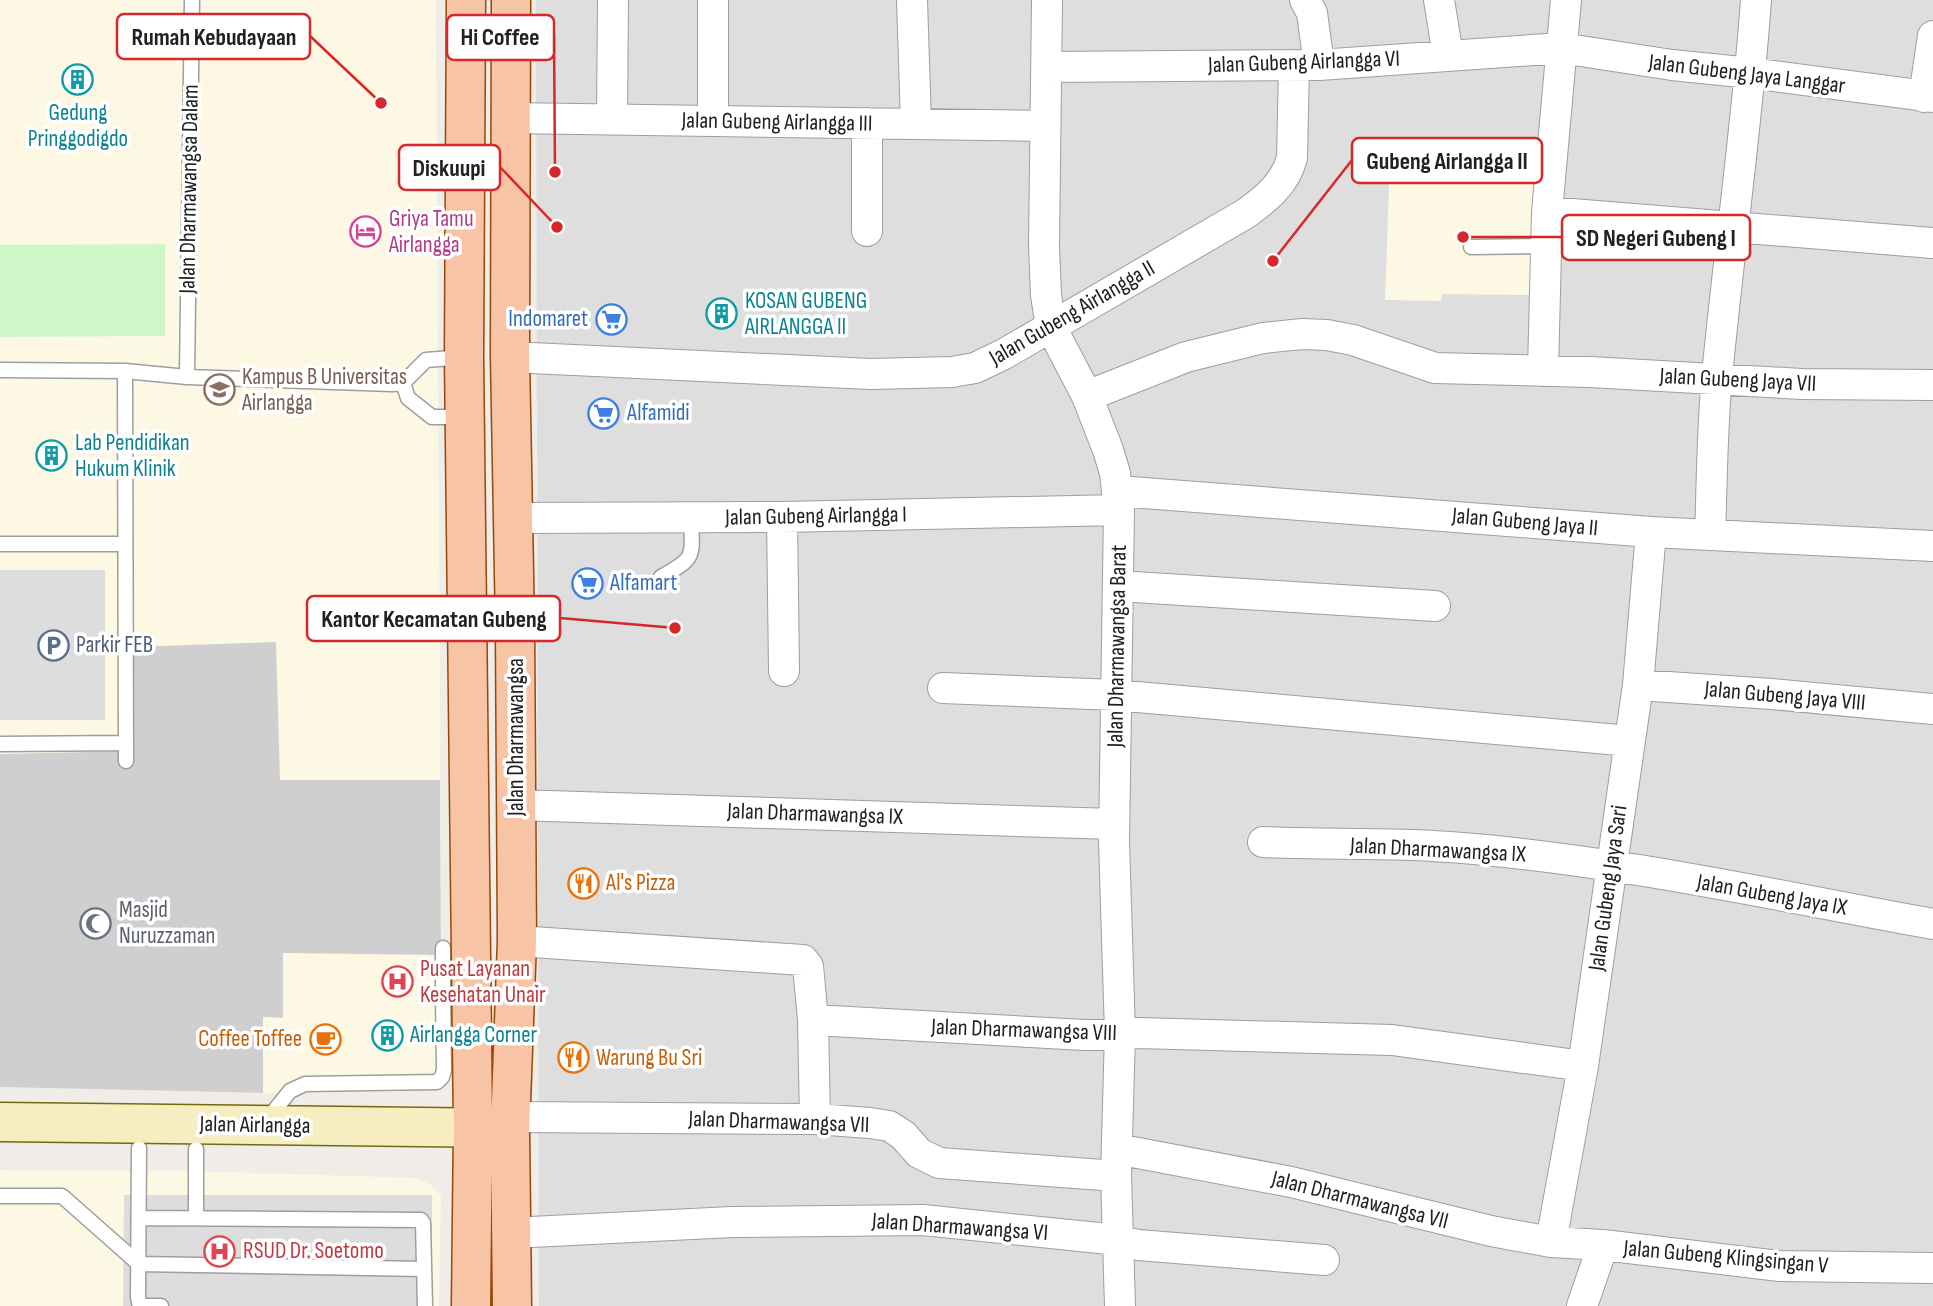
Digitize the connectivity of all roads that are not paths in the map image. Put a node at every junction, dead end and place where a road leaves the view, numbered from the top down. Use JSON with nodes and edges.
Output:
{"nodes":[{"id":1,"x":192,"y":0,"type":"edge"},
{"id":2,"x":466,"y":0,"type":"edge"},
{"id":3,"x":510,"y":0,"type":"edge"},
{"id":4,"x":613,"y":0,"type":"edge"},
{"id":5,"x":713,"y":0,"type":"edge"},
{"id":6,"x":912,"y":0,"type":"edge"},
{"id":7,"x":1047,"y":0,"type":"edge"},
{"id":8,"x":1306,"y":0,"type":"edge"},
{"id":9,"x":1439,"y":0,"type":"edge"},
{"id":10,"x":1566,"y":0,"type":"edge"},
{"id":11,"x":1756,"y":0,"type":"edge"},
{"id":12,"x":1933,"y":36,"type":"edge"},
{"id":13,"x":1561,"y":48,"type":"junction"},
{"id":14,"x":1448,"y":55,"type":"junction"},
{"id":15,"x":1306,"y":65,"type":"junction"},
{"id":16,"x":1047,"y":67,"type":"junction"},
{"id":17,"x":1751,"y":73,"type":"junction"},
{"id":18,"x":1928,"y":97,"type":"edge"},
{"id":19,"x":510,"y":118,"type":"junction"},
{"id":20,"x":612,"y":119,"type":"junction"},
{"id":21,"x":713,"y":121,"type":"junction"},
{"id":22,"x":867,"y":123,"type":"junction"},
{"id":23,"x":916,"y":124,"type":"junction"},
{"id":24,"x":1045,"y":127,"type":"junction"},
{"id":25,"x":1547,"y":212,"type":"junction"},
{"id":26,"x":1732,"y":226,"type":"junction"},
{"id":27,"x":867,"y":231,"type":"dead end"},
{"id":28,"x":1933,"y":243,"type":"edge"},
{"id":29,"x":1546,"y":246,"type":"junction"},
{"id":30,"x":1471,"y":247,"type":"dead end"},
{"id":31,"x":1051,"y":327,"type":"junction"},
{"id":32,"x":464,"y":357,"type":"junction"},
{"id":33,"x":510,"y":357,"type":"junction"},
{"id":34,"x":0,"y":370,"type":"edge"},
{"id":35,"x":125,"y":371,"type":"junction"},
{"id":36,"x":1543,"y":371,"type":"junction"},
{"id":37,"x":187,"y":377,"type":"junction"},
{"id":38,"x":1717,"y":380,"type":"junction"},
{"id":39,"x":403,"y":383,"type":"junction"},
{"id":40,"x":1933,"y":385,"type":"edge"},
{"id":41,"x":1087,"y":396,"type":"junction"},
{"id":42,"x":466,"y":416,"type":"junction"},
{"id":43,"x":1119,"y":500,"type":"junction"},
{"id":44,"x":691,"y":517,"type":"junction"},
{"id":45,"x":782,"y":517,"type":"junction"},
{"id":46,"x":513,"y":518,"type":"junction"},
{"id":47,"x":1651,"y":532,"type":"junction"},
{"id":48,"x":1710,"y":535,"type":"junction"},
{"id":49,"x":0,"y":544,"type":"edge"},
{"id":50,"x":125,"y":544,"type":"junction"},
{"id":51,"x":1933,"y":546,"type":"edge"},
{"id":52,"x":661,"y":577,"type":"dead end"},
{"id":53,"x":1119,"y":586,"type":"junction"},
{"id":54,"x":1435,"y":606,"type":"dead end"},
{"id":55,"x":467,"y":626,"type":"junction"},
{"id":56,"x":515,"y":627,"type":"junction"},
{"id":57,"x":784,"y":671,"type":"dead end"},
{"id":58,"x":1638,"y":685,"type":"junction"},
{"id":59,"x":943,"y":688,"type":"dead end"},
{"id":60,"x":1115,"y":695,"type":"junction"},
{"id":61,"x":1933,"y":709,"type":"edge"},
{"id":62,"x":1630,"y":741,"type":"junction"},
{"id":63,"x":125,"y":743,"type":"junction"},
{"id":64,"x":0,"y":744,"type":"edge"},
{"id":65,"x":126,"y":761,"type":"dead end"},
{"id":66,"x":516,"y":805,"type":"junction"},
{"id":67,"x":1114,"y":824,"type":"junction"},
{"id":68,"x":1263,"y":842,"type":"dead end"},
{"id":69,"x":1612,"y":866,"type":"junction"},
{"id":70,"x":1933,"y":924,"type":"edge"},
{"id":71,"x":516,"y":942,"type":"junction"},
{"id":72,"x":443,"y":948,"type":"dead end"},
{"id":73,"x":458,"y":998,"type":"junction"},
{"id":74,"x":813,"y":1020,"type":"junction"},
{"id":75,"x":1120,"y":1033,"type":"junction"},
{"id":76,"x":1583,"y":1066,"type":"junction"},
{"id":77,"x":815,"y":1119,"type":"junction"},
{"id":78,"x":0,"y":1122,"type":"edge"},
{"id":79,"x":263,"y":1125,"type":"junction"},
{"id":80,"x":495,"y":1136,"type":"junction"},
{"id":81,"x":0,"y":1147,"type":"edge"},
{"id":82,"x":139,"y":1148,"type":"junction"},
{"id":83,"x":196,"y":1149,"type":"junction"},
{"id":84,"x":1116,"y":1163,"type":"junction"},
{"id":85,"x":0,"y":1196,"type":"edge"},
{"id":86,"x":139,"y":1218,"type":"junction"},
{"id":87,"x":196,"y":1218,"type":"junction"},
{"id":88,"x":511,"y":1233,"type":"junction"},
{"id":89,"x":1118,"y":1240,"type":"junction"},
{"id":90,"x":1551,"y":1242,"type":"junction"},
{"id":91,"x":1603,"y":1245,"type":"junction"},
{"id":92,"x":1324,"y":1260,"type":"dead end"},
{"id":93,"x":139,"y":1264,"type":"junction"},
{"id":94,"x":1933,"y":1268,"type":"edge"},
{"id":95,"x":424,"y":1269,"type":"junction"},
{"id":96,"x":161,"y":1306,"type":"edge"},
{"id":97,"x":425,"y":1306,"type":"edge"},
{"id":98,"x":471,"y":1306,"type":"edge"},
{"id":99,"x":512,"y":1306,"type":"edge"},
{"id":100,"x":1119,"y":1306,"type":"edge"},
{"id":101,"x":1582,"y":1306,"type":"edge"}],
"edges":[{"from":1,"to":37,"type":"lane","name":"Jalan Dharmawangsa Dalam"},
{"from":2,"to":32,"type":"main road","name":"Jalan Dharmawangsa"},
{"from":3,"to":19,"type":"main road","name":"Jalan Dharmawangsa"},
{"from":4,"to":20,"type":"street"},
{"from":5,"to":21,"type":"street"},
{"from":6,"to":23,"type":"street"},
{"from":7,"to":16,"type":"street","name":"Jalan Dharmawangsa Barat"},
{"from":8,"to":15,"type":"street","name":"Jalan Gubeng Airlangga II"},
{"from":9,"to":14,"type":"street"},
{"from":10,"to":13,"type":"street"},
{"from":11,"to":17,"type":"street"},
{"from":12,"to":18,"type":"street"},
{"from":13,"to":14,"type":"street","name":"Jalan Gubeng Airlangga VI"},
{"from":13,"to":17,"type":"street","name":"Jalan Gubeng Jaya Langgar"},
{"from":13,"to":25,"type":"street"},
{"from":14,"to":15,"type":"street","name":"Jalan Gubeng Airlangga VI"},
{"from":15,"to":16,"type":"street","name":"Jalan Gubeng Airlangga VI"},
{"from":15,"to":31,"type":"street","name":"Jalan Gubeng Airlangga II"},
{"from":16,"to":24,"type":"street","name":"Jalan Dharmawangsa Barat"},
{"from":17,"to":18,"type":"street","name":"Jalan Gubeng Jaya Langgar"},
{"from":17,"to":26,"type":"street"},
{"from":19,"to":20,"type":"street","name":"Jalan Gubeng Airlangga III"},
{"from":19,"to":33,"type":"main road","name":"Jalan Dharmawangsa"},
{"from":20,"to":21,"type":"street","name":"Jalan Gubeng Airlangga III"},
{"from":21,"to":22,"type":"street","name":"Jalan Gubeng Airlangga III"},
{"from":22,"to":23,"type":"street","name":"Jalan Gubeng Airlangga III"},
{"from":22,"to":27,"type":"street"},
{"from":23,"to":24,"type":"street","name":"Jalan Gubeng Airlangga III"},
{"from":24,"to":31,"type":"street","name":"Jalan Dharmawangsa Barat"},
{"from":25,"to":26,"type":"street"},
{"from":25,"to":29,"type":"street"},
{"from":26,"to":28,"type":"street"},
{"from":26,"to":38,"type":"street"},
{"from":29,"to":30,"type":"lane"},
{"from":29,"to":36,"type":"street"},
{"from":31,"to":33,"type":"street","name":"Jalan Gubeng Airlangga II"},
{"from":31,"to":41,"type":"street","name":"Jalan Dharmawangsa Barat"},
{"from":32,"to":39,"type":"lane"},
{"from":32,"to":42,"type":"main road","name":"Jalan Dharmawangsa"},
{"from":33,"to":46,"type":"main road","name":"Jalan Dharmawangsa"},
{"from":34,"to":35,"type":"lane"},
{"from":35,"to":37,"type":"lane"},
{"from":35,"to":50,"type":"lane"},
{"from":36,"to":38,"type":"street","name":"Jalan Gubeng Jaya VII"},
{"from":36,"to":41,"type":"street","name":"Jalan Gubeng Jaya VII"},
{"from":37,"to":39,"type":"lane"},
{"from":38,"to":40,"type":"street","name":"Jalan Gubeng Jaya VII"},
{"from":38,"to":48,"type":"street"},
{"from":39,"to":42,"type":"lane"},
{"from":41,"to":43,"type":"street","name":"Jalan Dharmawangsa Barat"},
{"from":42,"to":55,"type":"main road","name":"Jalan Dharmawangsa"},
{"from":43,"to":45,"type":"street","name":"Jalan Gubeng Airlangga I"},
{"from":43,"to":47,"type":"street","name":"Jalan Gubeng Jaya II"},
{"from":43,"to":53,"type":"street","name":"Jalan Dharmawangsa Barat"},
{"from":44,"to":45,"type":"street","name":"Jalan Gubeng Airlangga I"},
{"from":44,"to":46,"type":"street","name":"Jalan Gubeng Airlangga I"},
{"from":44,"to":52,"type":"lane"},
{"from":45,"to":57,"type":"street"},
{"from":46,"to":56,"type":"main road","name":"Jalan Dharmawangsa"},
{"from":47,"to":48,"type":"street","name":"Jalan Gubeng Jaya II"},
{"from":47,"to":58,"type":"street","name":"Jalan Gubeng Jaya Sari"},
{"from":48,"to":51,"type":"street","name":"Jalan Gubeng Jaya II"},
{"from":49,"to":50,"type":"lane"},
{"from":50,"to":63,"type":"lane"},
{"from":53,"to":54,"type":"street"},
{"from":53,"to":60,"type":"street","name":"Jalan Dharmawangsa Barat"},
{"from":55,"to":56,"type":"main road"},
{"from":55,"to":73,"type":"main road","name":"Jalan Dharmawangsa"},
{"from":56,"to":66,"type":"main road","name":"Jalan Dharmawangsa"},
{"from":58,"to":61,"type":"street","name":"Jalan Gubeng Jaya VIII"},
{"from":58,"to":62,"type":"street","name":"Jalan Gubeng Jaya Sari"},
{"from":59,"to":60,"type":"street"},
{"from":60,"to":62,"type":"street"},
{"from":60,"to":67,"type":"street","name":"Jalan Dharmawangsa Barat"},
{"from":62,"to":69,"type":"street","name":"Jalan Gubeng Jaya Sari"},
{"from":63,"to":64,"type":"lane"},
{"from":63,"to":65,"type":"lane"},
{"from":66,"to":67,"type":"street","name":"Jalan Dharmawangsa IX"},
{"from":66,"to":71,"type":"main road","name":"Jalan Dharmawangsa"},
{"from":67,"to":75,"type":"street","name":"Jalan Dharmawangsa Barat"},
{"from":68,"to":69,"type":"street","name":"Jalan Dharmawangsa IX"},
{"from":69,"to":70,"type":"street","name":"Jalan Gubeng Jaya IX"},
{"from":69,"to":76,"type":"street","name":"Jalan Gubeng Jaya Sari"},
{"from":71,"to":74,"type":"street"},
{"from":71,"to":80,"type":"main road","name":"Jalan Dharmawangsa"},
{"from":72,"to":73,"type":"lane"},
{"from":73,"to":79,"type":"lane"},
{"from":73,"to":80,"type":"main road","name":"Jalan Dharmawangsa"},
{"from":74,"to":75,"type":"street","name":"Jalan Dharmawangsa VIII"},
{"from":74,"to":77,"type":"street"},
{"from":75,"to":76,"type":"street","name":"Jalan Dharmawangsa VIII"},
{"from":75,"to":84,"type":"street","name":"Jalan Dharmawangsa Barat"},
{"from":76,"to":90,"type":"street","name":"Jalan Gubeng Jaya Sari"},
{"from":77,"to":80,"type":"street","name":"Jalan Dharmawangsa VII"},
{"from":77,"to":84,"type":"street","name":"Jalan Dharmawangsa VII"},
{"from":78,"to":79,"type":"main road","name":"Jalan Airlangga"},
{"from":79,"to":80,"type":"main road","name":"Jalan Airlangga"},
{"from":80,"to":83,"type":"main road","name":"Jalan Airlangga"},
{"from":80,"to":88,"type":"main road","name":"Jalan Dharmawangsa"},
{"from":80,"to":98,"type":"main road","name":"Jalan Dharmawangsa"},
{"from":81,"to":82,"type":"main road","name":"Jalan Airlangga"},
{"from":82,"to":83,"type":"main road","name":"Jalan Airlangga"},
{"from":82,"to":86,"type":"lane"},
{"from":83,"to":87,"type":"lane"},
{"from":84,"to":89,"type":"street","name":"Jalan Dharmawangsa Barat"},
{"from":84,"to":90,"type":"street","name":"Jalan Dharmawangsa VII"},
{"from":85,"to":93,"type":"lane"},
{"from":86,"to":87,"type":"lane"},
{"from":86,"to":93,"type":"lane"},
{"from":87,"to":95,"type":"lane"},
{"from":88,"to":89,"type":"street","name":"Jalan Dharmawangsa VI"},
{"from":88,"to":99,"type":"main road","name":"Jalan Dharmawangsa"},
{"from":89,"to":92,"type":"street","name":"Jalan Dharmawangsa VI"},
{"from":89,"to":100,"type":"street","name":"Jalan Dharmawangsa Barat"},
{"from":90,"to":91,"type":"street","name":"Jalan Dharmawangsa VII"},
{"from":91,"to":94,"type":"street","name":"Jalan Gubeng Klingsingan V"},
{"from":91,"to":101,"type":"street"},
{"from":93,"to":95,"type":"lane"},
{"from":93,"to":96,"type":"lane"},
{"from":95,"to":97,"type":"lane"}]}
